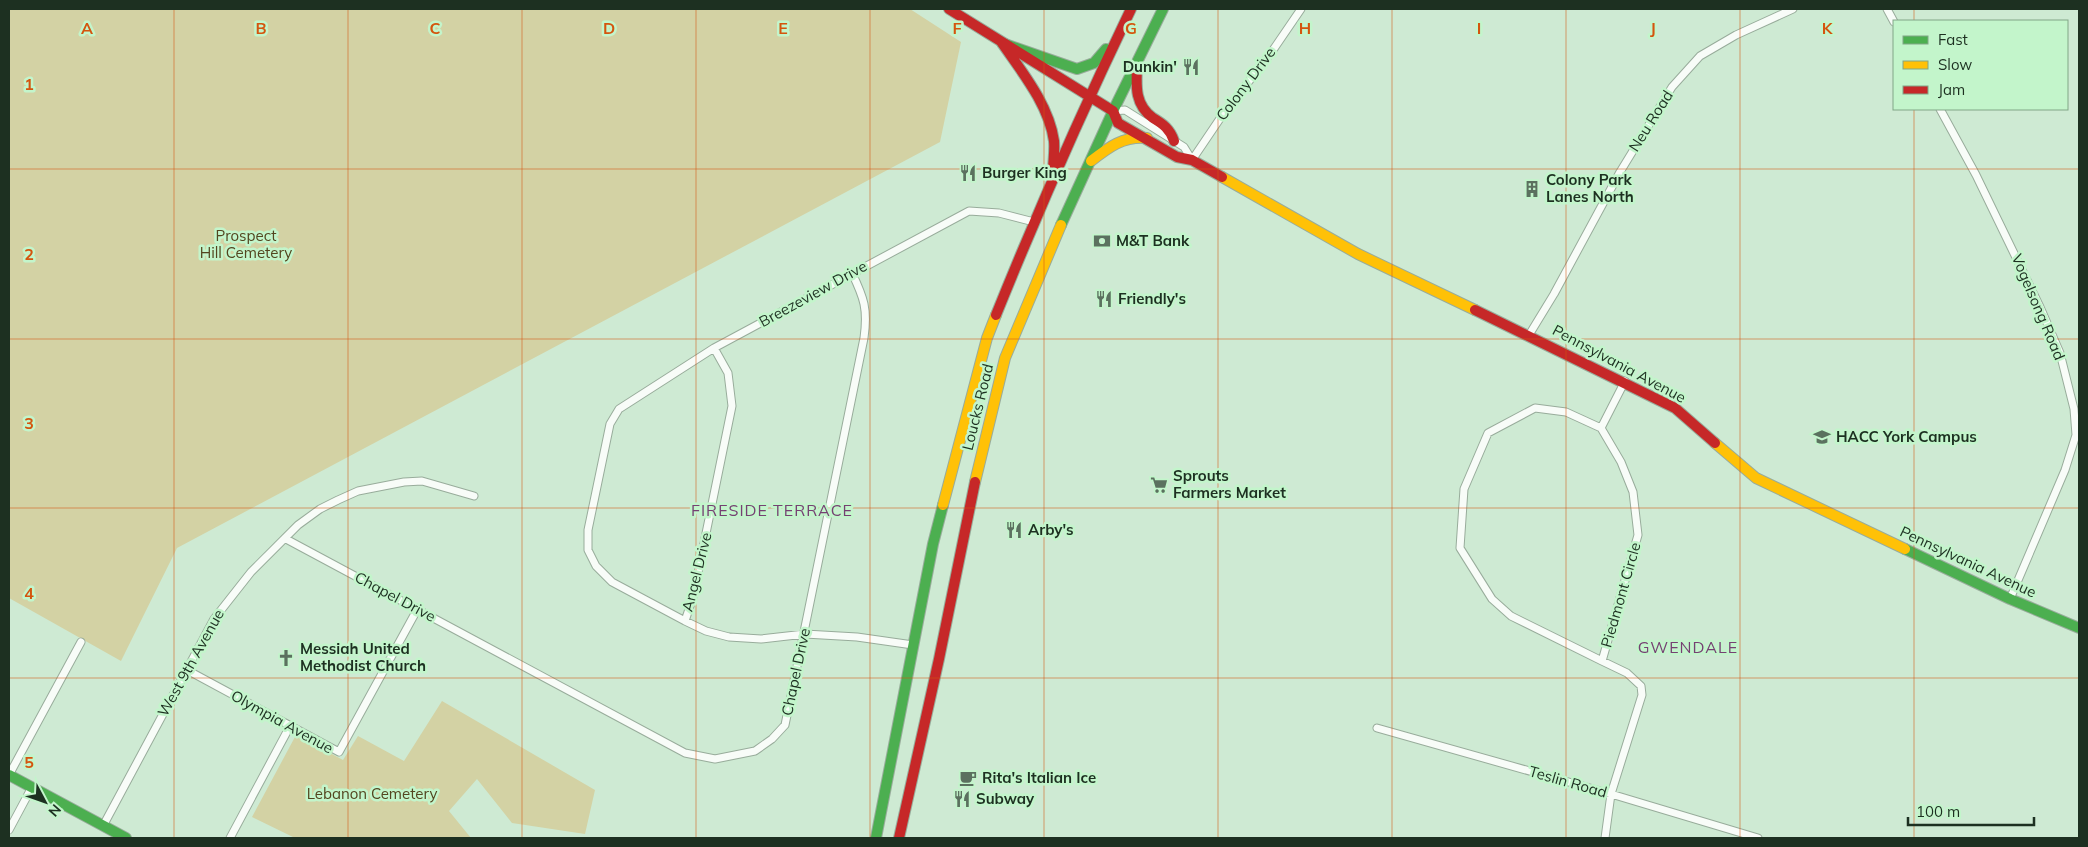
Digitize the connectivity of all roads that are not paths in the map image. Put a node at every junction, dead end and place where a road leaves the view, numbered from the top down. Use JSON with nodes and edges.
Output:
{"nodes":[{"id":1,"x":948,"y":9,"type":"edge"},
{"id":2,"x":1163,"y":9,"type":"edge"},
{"id":3,"x":1301,"y":9,"type":"edge"},
{"id":4,"x":1793,"y":9,"type":"edge"},
{"id":5,"x":1887,"y":9,"type":"edge"},
{"id":6,"x":1129,"y":12,"type":"edge"},
{"id":7,"x":1893,"y":20,"type":"edge"},
{"id":8,"x":1002,"y":43,"type":"junction"},
{"id":9,"x":1138,"y":62,"type":"junction"},
{"id":10,"x":1089,"y":96,"type":"junction"},
{"id":11,"x":1941,"y":110,"type":"edge"},
{"id":12,"x":1113,"y":111,"type":"junction"},
{"id":13,"x":1147,"y":138,"type":"junction"},
{"id":14,"x":1174,"y":141,"type":"junction"},
{"id":15,"x":1192,"y":160,"type":"junction"},
{"id":16,"x":1089,"y":163,"type":"junction"},
{"id":17,"x":1053,"y":179,"type":"junction"},
{"id":18,"x":1034,"y":222,"type":"junction"},
{"id":19,"x":852,"y":273,"type":"junction"},
{"id":20,"x":1529,"y":335,"type":"junction"},
{"id":21,"x":714,"y":348,"type":"junction"},
{"id":22,"x":1625,"y":381,"type":"junction"},
{"id":23,"x":1601,"y":428,"type":"junction"},
{"id":24,"x":474,"y":496,"type":"dead end"},
{"id":25,"x":286,"y":539,"type":"junction"},
{"id":26,"x":2010,"y":598,"type":"junction"},
{"id":27,"x":418,"y":608,"type":"junction"},
{"id":28,"x":684,"y":621,"type":"junction"},
{"id":29,"x":2079,"y":628,"type":"edge"},
{"id":30,"x":805,"y":634,"type":"junction"},
{"id":31,"x":81,"y":642,"type":"dead end"},
{"id":32,"x":913,"y":645,"type":"junction"},
{"id":33,"x":1602,"y":661,"type":"junction"},
{"id":34,"x":187,"y":670,"type":"junction"},
{"id":35,"x":290,"y":726,"type":"junction"},
{"id":36,"x":1377,"y":728,"type":"dead end"},
{"id":37,"x":9,"y":775,"type":"edge"},
{"id":38,"x":32,"y":787,"type":"junction"},
{"id":39,"x":1611,"y":794,"type":"junction"},
{"id":40,"x":104,"y":826,"type":"junction"},
{"id":41,"x":9,"y":830,"type":"edge"},
{"id":42,"x":126,"y":838,"type":"edge"},
{"id":43,"x":230,"y":838,"type":"edge"},
{"id":44,"x":876,"y":838,"type":"edge"},
{"id":45,"x":899,"y":838,"type":"edge"},
{"id":46,"x":1605,"y":838,"type":"edge"},
{"id":47,"x":1758,"y":838,"type":"edge"}],
"edges":[{"from":1,"to":8,"type":"main road","name":"Pennsylvania Avenue"},
{"from":2,"to":9,"type":"main road","name":"Loucks Road"},
{"from":3,"to":15,"type":"street","name":"Colony Drive"},
{"from":4,"to":20,"type":"street","name":"Neu Road"},
{"from":5,"to":7,"type":"street"},
{"from":6,"to":8,"type":"main road"},
{"from":6,"to":10,"type":"main road","name":"Loucks Road"},
{"from":8,"to":10,"type":"main road","name":"Pennsylvania Avenue"},
{"from":8,"to":17,"type":"main road"},
{"from":9,"to":12,"type":"main road","name":"Loucks Road"},
{"from":9,"to":14,"type":"main road"},
{"from":10,"to":12,"type":"main road","name":"Pennsylvania Avenue"},
{"from":10,"to":17,"type":"main road","name":"Loucks Road"},
{"from":11,"to":26,"type":"street","name":"Vogelsong Road"},
{"from":12,"to":13,"type":"main road","name":"Pennsylvania Avenue"},
{"from":12,"to":14,"type":"street","name":"Pennsylvania Avenue"},
{"from":12,"to":16,"type":"main road","name":"Loucks Road"},
{"from":13,"to":15,"type":"main road","name":"Pennsylvania Avenue"},
{"from":13,"to":16,"type":"main road"},
{"from":14,"to":15,"type":"street","name":"Pennsylvania Avenue"},
{"from":15,"to":20,"type":"main road","name":"Pennsylvania Avenue"},
{"from":16,"to":45,"type":"main road","name":"Loucks Road"},
{"from":17,"to":18,"type":"main road","name":"Loucks Road"},
{"from":18,"to":19,"type":"street","name":"Breezeview Drive"},
{"from":18,"to":32,"type":"main road","name":"Loucks Road"},
{"from":19,"to":21,"type":"street","name":"Breezeview Drive"},
{"from":19,"to":30,"type":"street","name":"Chapel Drive"},
{"from":20,"to":22,"type":"main road","name":"Pennsylvania Avenue"},
{"from":21,"to":28,"type":"street","name":"Angel Drive"},
{"from":21,"to":28,"type":"street","name":"Breezeview Drive"},
{"from":22,"to":23,"type":"street"},
{"from":22,"to":26,"type":"main road","name":"Pennsylvania Avenue"},
{"from":23,"to":33,"type":"street","name":"Piedmont Circle"},
{"from":23,"to":33,"type":"street","name":"Piedmont Circle"},
{"from":24,"to":25,"type":"street","name":"West 9th Avenue"},
{"from":25,"to":27,"type":"street","name":"Chapel Drive"},
{"from":25,"to":34,"type":"street","name":"West 9th Avenue"},
{"from":26,"to":29,"type":"main road","name":"Pennsylvania Avenue"},
{"from":27,"to":30,"type":"street","name":"Chapel Drive"},
{"from":27,"to":35,"type":"street","name":"Olympia Avenue"},
{"from":28,"to":30,"type":"street"},
{"from":30,"to":32,"type":"street"},
{"from":31,"to":37,"type":"street"},
{"from":32,"to":44,"type":"main road","name":"Loucks Road"},
{"from":33,"to":39,"type":"street"},
{"from":34,"to":35,"type":"street","name":"Olympia Avenue"},
{"from":34,"to":40,"type":"street","name":"West 9th Avenue"},
{"from":35,"to":43,"type":"street"},
{"from":36,"to":39,"type":"street","name":"Teslin Road"},
{"from":37,"to":38,"type":"main road"},
{"from":38,"to":40,"type":"main road"},
{"from":38,"to":41,"type":"street"},
{"from":39,"to":46,"type":"street"},
{"from":39,"to":47,"type":"street","name":"Teslin Road"},
{"from":40,"to":42,"type":"main road"}]}
